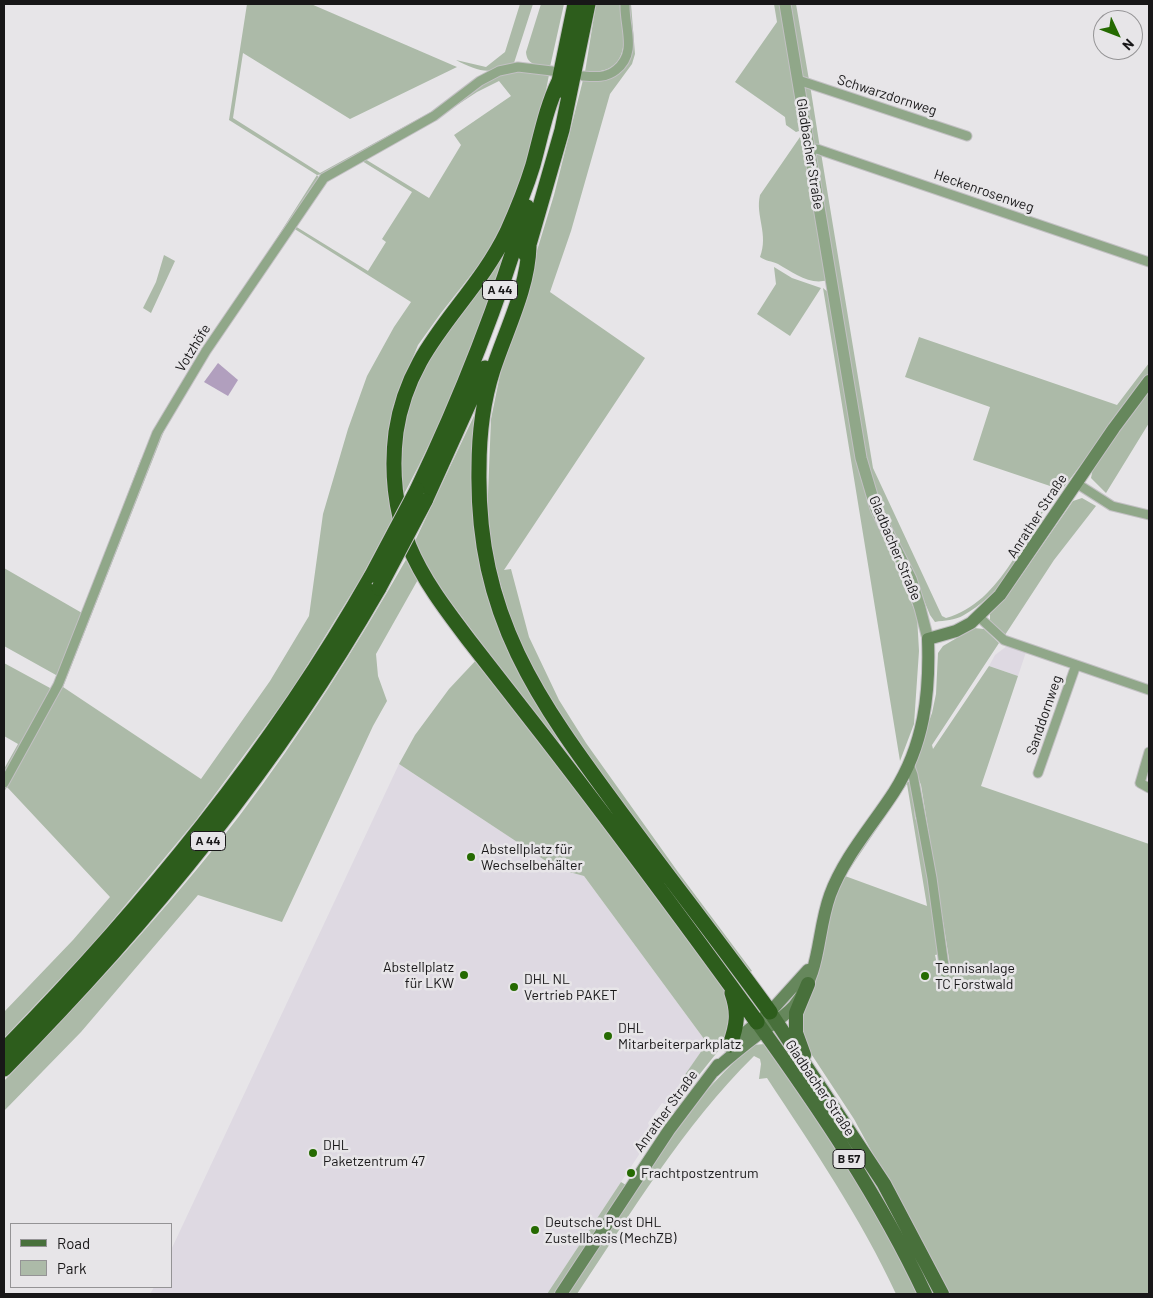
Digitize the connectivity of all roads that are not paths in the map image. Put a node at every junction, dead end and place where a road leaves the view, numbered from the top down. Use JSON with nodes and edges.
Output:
{"nodes":[{"id":1,"x":575,"y":4,"type":"edge"},
{"id":2,"x":588,"y":4,"type":"edge"},
{"id":3,"x":625,"y":4,"type":"edge"},
{"id":4,"x":785,"y":4,"type":"edge"},
{"id":5,"x":556,"y":76,"type":"junction"},
{"id":6,"x":583,"y":76,"type":"dead end"},
{"id":7,"x":798,"y":80,"type":"junction"},
{"id":8,"x":968,"y":136,"type":"dead end"},
{"id":9,"x":810,"y":150,"type":"junction"},
{"id":10,"x":529,"y":246,"type":"junction"},
{"id":11,"x":1149,"y":262,"type":"edge"},
{"id":12,"x":1149,"y":382,"type":"edge"},
{"id":13,"x":1076,"y":483,"type":"junction"},
{"id":14,"x":421,"y":496,"type":"junction"},
{"id":15,"x":1149,"y":515,"type":"edge"},
{"id":16,"x":376,"y":582,"type":"junction"},
{"id":17,"x":979,"y":617,"type":"junction"},
{"id":18,"x":928,"y":639,"type":"junction"},
{"id":19,"x":1076,"y":665,"type":"junction"},
{"id":20,"x":1149,"y":690,"type":"edge"},
{"id":21,"x":1149,"y":752,"type":"edge"},
{"id":22,"x":909,"y":764,"type":"junction"},
{"id":23,"x":1038,"y":773,"type":"dead end"},
{"id":24,"x":4,"y":783,"type":"edge"},
{"id":25,"x":1149,"y":788,"type":"edge"},
{"id":26,"x":821,"y":940,"type":"junction"},
{"id":27,"x":945,"y":973,"type":"dead end"},
{"id":28,"x":728,"y":982,"type":"junction"},
{"id":29,"x":808,"y":984,"type":"junction"},
{"id":30,"x":773,"y":1017,"type":"junction"},
{"id":31,"x":760,"y":1026,"type":"junction"},
{"id":32,"x":730,"y":1045,"type":"junction"},
{"id":33,"x":4,"y":1050,"type":"edge"},
{"id":34,"x":806,"y":1066,"type":"junction"},
{"id":35,"x":4,"y":1069,"type":"edge"},
{"id":36,"x":714,"y":1071,"type":"junction"},
{"id":37,"x":561,"y":1294,"type":"edge"},
{"id":38,"x":926,"y":1294,"type":"edge"},
{"id":39,"x":942,"y":1294,"type":"edge"}],
"edges":[{"from":1,"to":5,"type":"highway","number":"A 44"},
{"from":2,"to":10,"type":"highway","number":"A 44"},
{"from":3,"to":6,"type":"street"},
{"from":4,"to":7,"type":"street","name":"Gladbacher Straße"},
{"from":5,"to":14,"type":"highway","number":"A 44"},
{"from":5,"to":24,"type":"street","name":"Votzhöfe"},
{"from":5,"to":28,"type":"highway"},
{"from":7,"to":8,"type":"street","name":"Schwarzdornweg"},
{"from":7,"to":9,"type":"street","name":"Gladbacher Straße"},
{"from":9,"to":11,"type":"street","name":"Heckenrosenweg"},
{"from":9,"to":18,"type":"street","name":"Gladbacher Straße"},
{"from":10,"to":14,"type":"highway","number":"A 44"},
{"from":10,"to":30,"type":"highway"},
{"from":12,"to":13,"type":"main road","name":"Anrather Straße"},
{"from":13,"to":15,"type":"street"},
{"from":13,"to":17,"type":"main road","name":"Anrather Straße"},
{"from":14,"to":16,"type":"highway","number":"A 44","bridge":true},
{"from":16,"to":33,"type":"highway","number":"A 44"},
{"from":16,"to":35,"type":"highway","number":"A 44"},
{"from":17,"to":18,"type":"main road","name":"Anrather Straße"},
{"from":17,"to":19,"type":"street","name":"Sanddornweg"},
{"from":18,"to":22,"type":"main road","name":"Gladbacher Straße"},
{"from":19,"to":20,"type":"street","name":"Sanddornweg"},
{"from":19,"to":23,"type":"street","name":"Sanddornweg"},
{"from":21,"to":25,"type":"street"},
{"from":22,"to":26,"type":"main road","name":"Anrather Straße"},
{"from":22,"to":27,"type":"street"},
{"from":26,"to":29,"type":"main road","name":"Anrather Straße"},
{"from":26,"to":30,"type":"main road","name":"Anrather Straße"},
{"from":28,"to":31,"type":"highway"},
{"from":28,"to":32,"type":"highway"},
{"from":29,"to":30,"type":"main road","name":"Anrather Straße"},
{"from":29,"to":34,"type":"main road"},
{"from":30,"to":31,"type":"main road","name":"Anrather Straße"},
{"from":30,"to":34,"type":"main road","name":"Gladbacher Straße","number":"B 57"},
{"from":31,"to":32,"type":"main road","name":"Anrather Straße"},
{"from":31,"to":36,"type":"main road","name":"Anrather Straße"},
{"from":31,"to":38,"type":"main road","name":"Gladbacher Straße","number":"B 57"},
{"from":32,"to":36,"type":"main road","name":"Anrather Straße"},
{"from":34,"to":39,"type":"main road","name":"Gladbacher Straße","number":"B 57"},
{"from":36,"to":37,"type":"main road","name":"Anrather Straße"}]}
